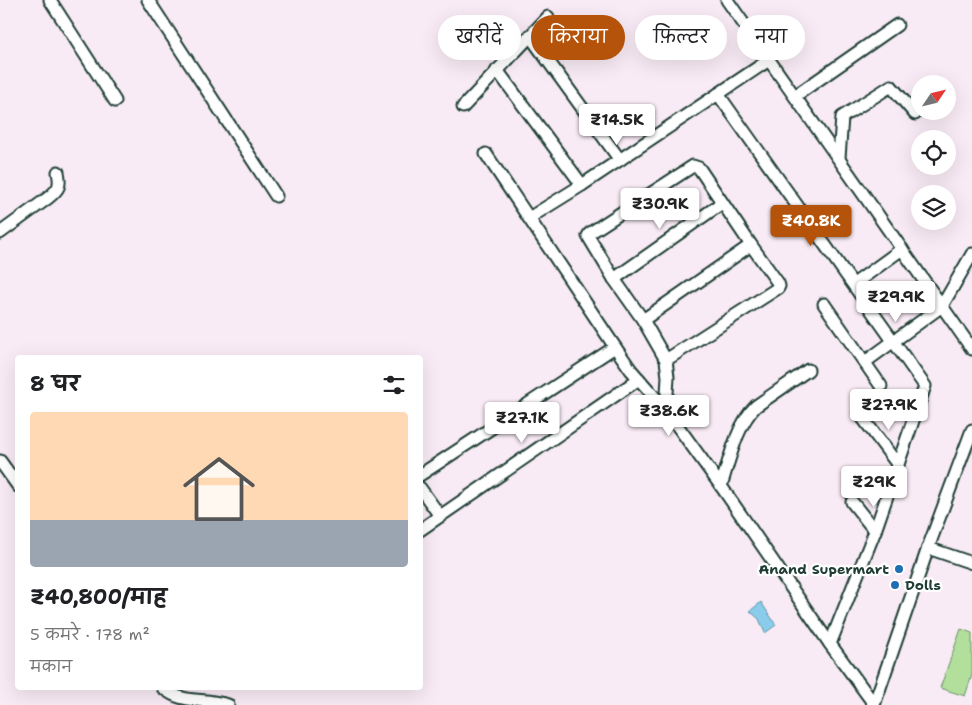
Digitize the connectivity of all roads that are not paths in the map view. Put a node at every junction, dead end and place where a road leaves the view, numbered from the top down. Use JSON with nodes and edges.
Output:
{"nodes":[{"id":1,"x":50,"y":0,"type":"edge"},
{"id":2,"x":148,"y":0,"type":"edge"},
{"id":3,"x":727,"y":0,"type":"edge"},
{"id":4,"x":738,"y":15,"type":"edge"},
{"id":5,"x":897,"y":25,"type":"dead end"},
{"id":6,"x":530,"y":36,"type":"joint"},
{"id":7,"x":769,"y":60,"type":"joint"},
{"id":8,"x":498,"y":70,"type":"junction"},
{"id":9,"x":718,"y":94,"type":"junction"},
{"id":10,"x":795,"y":96,"type":"junction"},
{"id":11,"x":115,"y":101,"type":"dead end"},
{"id":12,"x":463,"y":107,"type":"dead end"},
{"id":13,"x":911,"y":109,"type":"edge"},
{"id":14,"x":486,"y":154,"type":"dead end"},
{"id":15,"x":839,"y":158,"type":"junction"},
{"id":16,"x":620,"y":160,"type":"junction"},
{"id":17,"x":58,"y":172,"type":"dead end"},
{"id":18,"x":582,"y":185,"type":"junction"},
{"id":19,"x":276,"y":196,"type":"dead end"},
{"id":20,"x":722,"y":203,"type":"junction"},
{"id":21,"x":529,"y":218,"type":"junction"},
{"id":22,"x":0,"y":233,"type":"edge"},
{"id":23,"x":751,"y":245,"type":"junction"},
{"id":24,"x":902,"y":248,"type":"junction"},
{"id":25,"x":972,"y":254,"type":"edge"},
{"id":26,"x":614,"y":279,"type":"junction"},
{"id":27,"x":854,"y":284,"type":"junction"},
{"id":28,"x":824,"y":304,"type":"dead end"},
{"id":29,"x":942,"y":306,"type":"junction"},
{"id":30,"x":643,"y":320,"type":"junction"},
{"id":31,"x":894,"y":341,"type":"junction"},
{"id":32,"x":615,"y":347,"type":"junction"},
{"id":33,"x":972,"y":348,"type":"edge"},
{"id":34,"x":666,"y":360,"type":"junction"},
{"id":35,"x":865,"y":362,"type":"junction"},
{"id":36,"x":808,"y":370,"type":"dead end"},
{"id":37,"x":640,"y":379,"type":"junction"},
{"id":38,"x":881,"y":386,"type":"dead end"},
{"id":39,"x":666,"y":410,"type":"junction"},
{"id":40,"x":859,"y":413,"type":"dead end"},
{"id":41,"x":972,"y":430,"type":"edge"},
{"id":42,"x":0,"y":461,"type":"edge"},
{"id":43,"x":898,"y":465,"type":"junction"},
{"id":44,"x":423,"y":473,"type":"edge"},
{"id":45,"x":15,"y":482,"type":"edge"},
{"id":46,"x":721,"y":486,"type":"junction"},
{"id":47,"x":423,"y":492,"type":"edge"},
{"id":48,"x":852,"y":502,"type":"dead end"},
{"id":49,"x":440,"y":516,"type":"junction"},
{"id":50,"x":423,"y":528,"type":"edge"},
{"id":51,"x":875,"y":531,"type":"junction"},
{"id":52,"x":928,"y":548,"type":"junction"},
{"id":53,"x":972,"y":563,"type":"edge"},
{"id":54,"x":830,"y":644,"type":"junction"},
{"id":55,"x":165,"y":690,"type":"edge"},
{"id":56,"x":228,"y":705,"type":"edge"},
{"id":57,"x":874,"y":705,"type":"edge"}],
"edges":[{"from":1,"to":11,"type":"street"},
{"from":2,"to":19,"type":"street"},
{"from":3,"to":4,"type":"street"},
{"from":5,"to":10,"type":"street"},
{"from":6,"to":8,"type":"street"},
{"from":6,"to":16,"type":"street"},
{"from":7,"to":9,"type":"street"},
{"from":7,"to":10,"type":"street"},
{"from":8,"to":12,"type":"street"},
{"from":8,"to":18,"type":"street"},
{"from":9,"to":16,"type":"street"},
{"from":9,"to":27,"type":"street"},
{"from":10,"to":15,"type":"street"},
{"from":13,"to":15,"type":"street"},
{"from":14,"to":21,"type":"street"},
{"from":15,"to":24,"type":"street"},
{"from":16,"to":18,"type":"street"},
{"from":17,"to":22,"type":"street"},
{"from":18,"to":21,"type":"street"},
{"from":20,"to":23,"type":"street"},
{"from":20,"to":26,"type":"street"},
{"from":20,"to":26,"type":"street"},
{"from":21,"to":32,"type":"street"},
{"from":23,"to":30,"type":"street"},
{"from":23,"to":34,"type":"street"},
{"from":24,"to":27,"type":"street"},
{"from":24,"to":29,"type":"street"},
{"from":25,"to":29,"type":"street"},
{"from":26,"to":30,"type":"street"},
{"from":27,"to":31,"type":"street"},
{"from":28,"to":35,"type":"street"},
{"from":29,"to":31,"type":"street"},
{"from":29,"to":33,"type":"street"},
{"from":30,"to":34,"type":"street"},
{"from":31,"to":35,"type":"street"},
{"from":31,"to":43,"type":"street"},
{"from":32,"to":37,"type":"street"},
{"from":32,"to":44,"type":"street"},
{"from":34,"to":39,"type":"street"},
{"from":35,"to":38,"type":"street"},
{"from":36,"to":46,"type":"street"},
{"from":37,"to":39,"type":"street"},
{"from":37,"to":49,"type":"street"},
{"from":39,"to":46,"type":"street"},
{"from":40,"to":43,"type":"street"},
{"from":41,"to":52,"type":"street"},
{"from":42,"to":45,"type":"street"},
{"from":43,"to":51,"type":"street"},
{"from":46,"to":54,"type":"street"},
{"from":47,"to":49,"type":"street"},
{"from":48,"to":51,"type":"street"},
{"from":49,"to":50,"type":"street"},
{"from":51,"to":54,"type":"street"},
{"from":52,"to":53,"type":"street"},
{"from":52,"to":57,"type":"street"},
{"from":54,"to":57,"type":"street"},
{"from":55,"to":56,"type":"street"}]}
